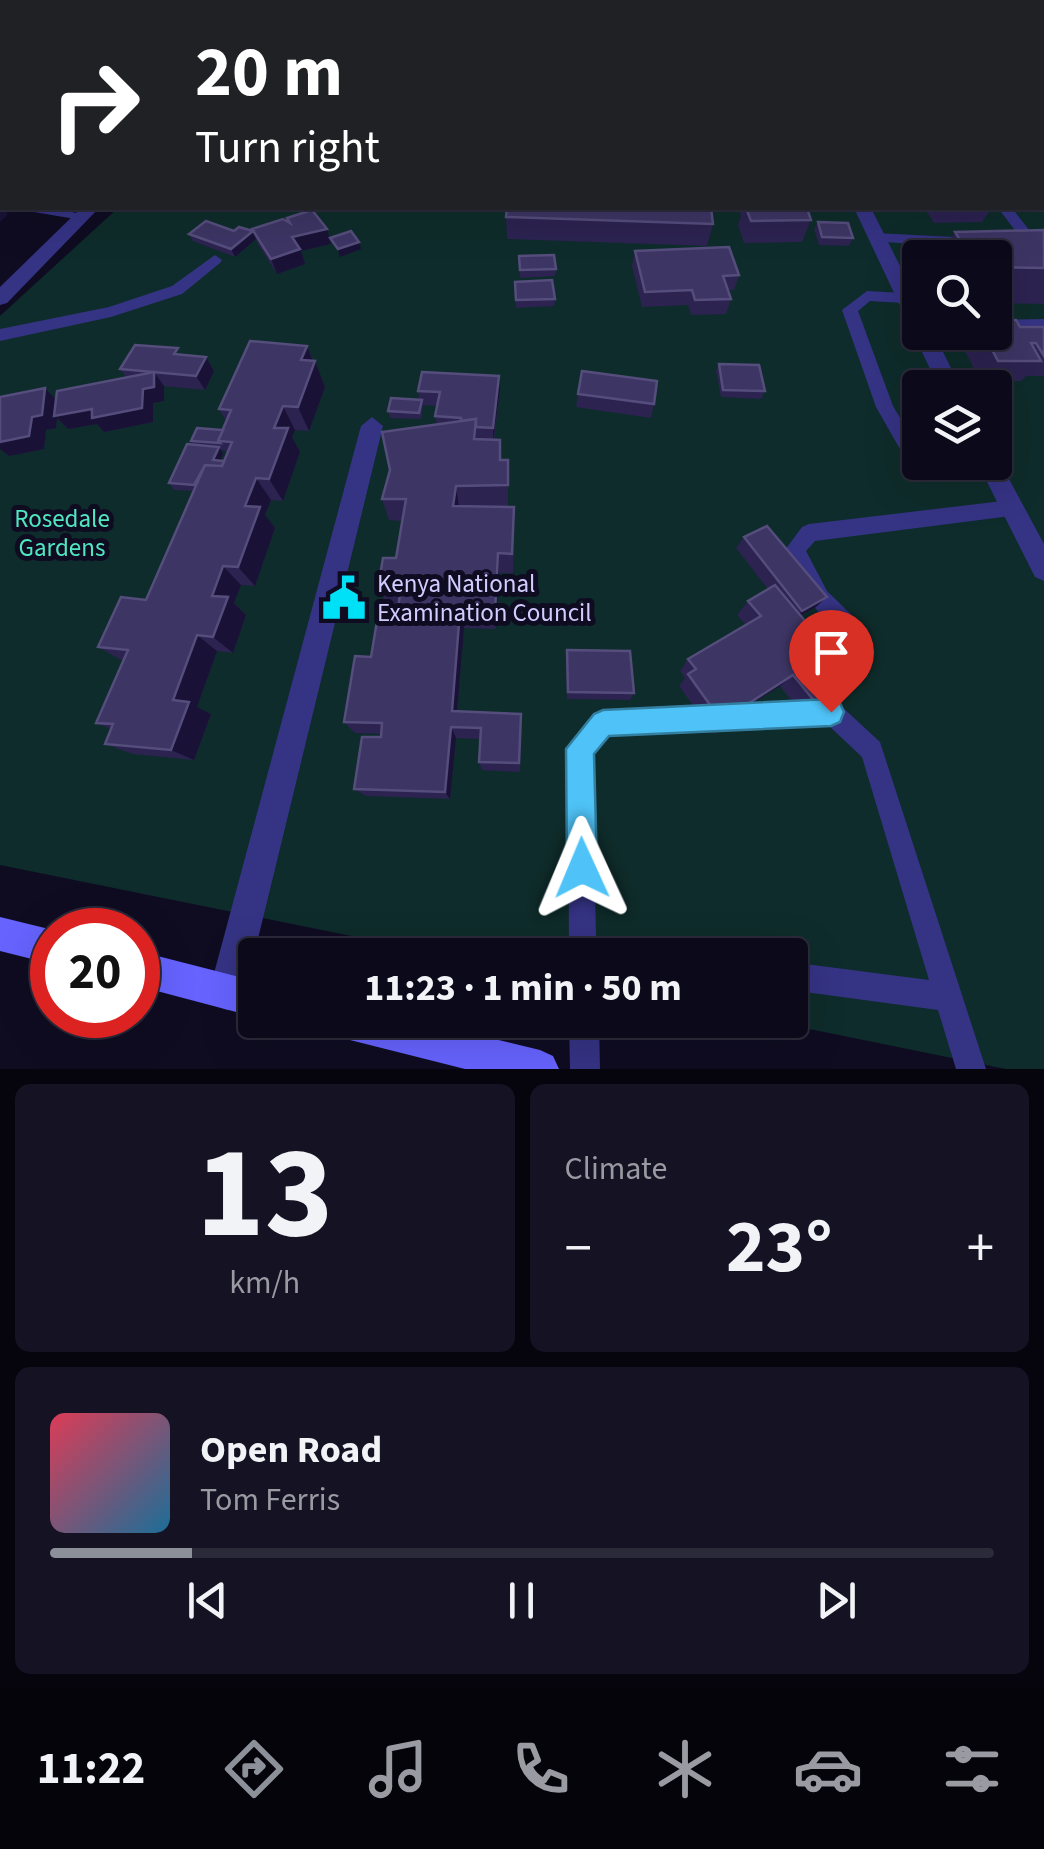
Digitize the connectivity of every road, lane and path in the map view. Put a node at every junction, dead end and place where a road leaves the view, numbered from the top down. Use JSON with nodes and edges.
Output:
{"nodes":[{"id":1,"x":60,"y":210,"type":"edge"},
{"id":2,"x":863,"y":210,"type":"edge"},
{"id":3,"x":1007,"y":210,"type":"edge"},
{"id":4,"x":85,"y":212,"type":"edge"},
{"id":5,"x":875,"y":238,"type":"junction"},
{"id":6,"x":915,"y":240,"type":"edge"},
{"id":7,"x":1015,"y":246,"type":"edge"},
{"id":8,"x":1039,"y":247,"type":"edge"},
{"id":9,"x":215,"y":260,"type":"dead end"},
{"id":10,"x":902,"y":296,"type":"edge"},
{"id":11,"x":0,"y":298,"type":"edge"},
{"id":12,"x":902,"y":298,"type":"edge"},
{"id":13,"x":1044,"y":325,"type":"edge"},
{"id":14,"x":1012,"y":326,"type":"edge"},
{"id":15,"x":0,"y":335,"type":"edge"},
{"id":16,"x":372,"y":426,"type":"dead end"},
{"id":17,"x":902,"y":437,"type":"edge"},
{"id":18,"x":997,"y":480,"type":"edge"},
{"id":19,"x":1010,"y":508,"type":"junction"},
{"id":20,"x":1044,"y":569,"type":"edge"},
{"id":21,"x":852,"y":630,"type":"dead end"},
{"id":22,"x":0,"y":934,"type":"edge"},
{"id":23,"x":254,"y":938,"type":"edge"},
{"id":24,"x":583,"y":938,"type":"edge"},
{"id":25,"x":30,"y":942,"type":"edge"},
{"id":26,"x":160,"y":975,"type":"edge"},
{"id":27,"x":808,"y":978,"type":"edge"},
{"id":28,"x":238,"y":994,"type":"edge"},
{"id":29,"x":949,"y":997,"type":"junction"},
{"id":30,"x":415,"y":1038,"type":"edge"},
{"id":31,"x":584,"y":1038,"type":"edge"},
{"id":32,"x":540,"y":1069,"type":"edge"},
{"id":33,"x":585,"y":1069,"type":"edge"},
{"id":34,"x":971,"y":1069,"type":"edge"}],
"edges":[{"from":1,"to":4,"type":"lane"},
{"from":2,"to":5,"type":"street"},
{"from":3,"to":8,"type":"lane"},
{"from":4,"to":11,"type":"street"},
{"from":5,"to":6,"type":"lane"},
{"from":5,"to":10,"type":"street"},
{"from":7,"to":8,"type":"lane"},
{"from":9,"to":15,"type":"lane"},
{"from":12,"to":17,"type":"lane"},
{"from":13,"to":14,"type":"lane"},
{"from":16,"to":23,"type":"street"},
{"from":18,"to":19,"type":"street"},
{"from":19,"to":20,"type":"street"},
{"from":19,"to":21,"type":"lane"},
{"from":22,"to":25,"type":"main road"},
{"from":24,"to":29,"type":"lane"},
{"from":26,"to":28,"type":"main road"},
{"from":27,"to":29,"type":"lane"},
{"from":29,"to":34,"type":"lane"},
{"from":30,"to":32,"type":"main road"},
{"from":31,"to":33,"type":"lane"}]}
